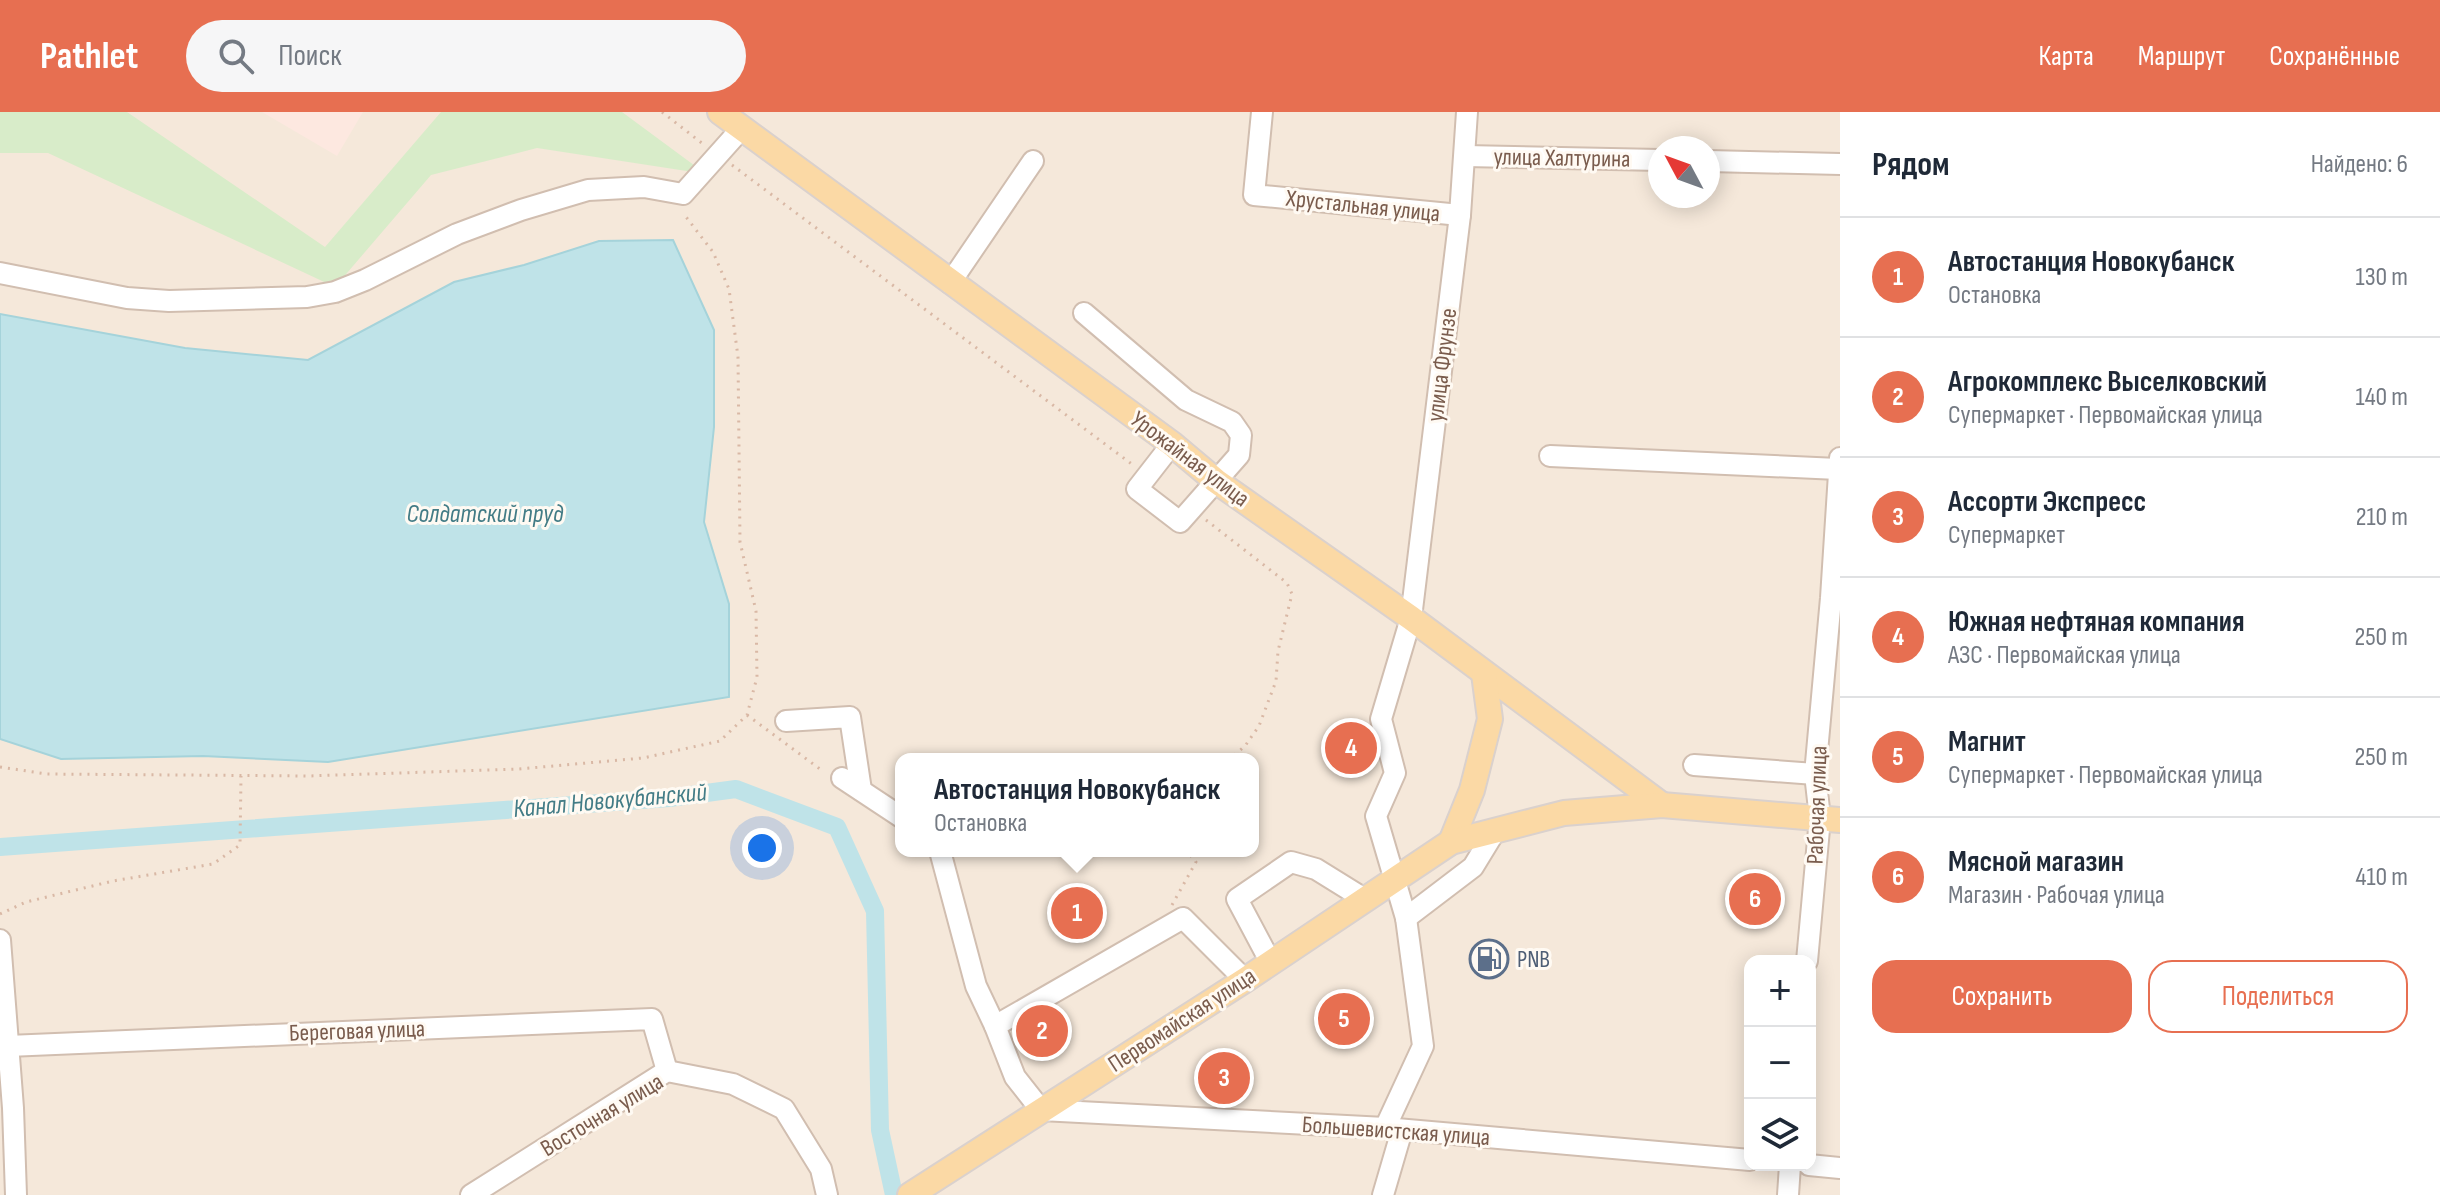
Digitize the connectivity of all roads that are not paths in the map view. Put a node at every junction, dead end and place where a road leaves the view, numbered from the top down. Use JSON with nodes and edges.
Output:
{"nodes":[{"id":1,"x":720,"y":112,"type":"edge"},
{"id":2,"x":1262,"y":112,"type":"edge"},
{"id":3,"x":1467,"y":112,"type":"edge"},
{"id":4,"x":741,"y":129,"type":"junction"},
{"id":5,"x":1465,"y":156,"type":"junction"},
{"id":6,"x":1648,"y":160,"type":"edge"},
{"id":7,"x":1033,"y":161,"type":"dead end"},
{"id":8,"x":1720,"y":161,"type":"edge"},
{"id":9,"x":1840,"y":164,"type":"edge"},
{"id":10,"x":1460,"y":215,"type":"junction"},
{"id":11,"x":0,"y":273,"type":"edge"},
{"id":12,"x":950,"y":283,"type":"junction"},
{"id":13,"x":1084,"y":313,"type":"dead end"},
{"id":14,"x":1172,"y":444,"type":"junction"},
{"id":15,"x":1550,"y":456,"type":"dead end"},
{"id":16,"x":1839,"y":463,"type":"edge"},
{"id":17,"x":1216,"y":481,"type":"junction"},
{"id":18,"x":1836,"y":598,"type":"edge"},
{"id":19,"x":1411,"y":618,"type":"junction"},
{"id":20,"x":1484,"y":674,"type":"junction"},
{"id":21,"x":786,"y":721,"type":"dead end"},
{"id":22,"x":1694,"y":765,"type":"dead end"},
{"id":23,"x":1815,"y":774,"type":"junction"},
{"id":24,"x":842,"y":778,"type":"road end"},
{"id":25,"x":861,"y":790,"type":"junction"},
{"id":26,"x":1662,"y":805,"type":"junction"},
{"id":27,"x":895,"y":813,"type":"edge"},
{"id":28,"x":1830,"y":819,"type":"edge"},
{"id":29,"x":1495,"y":831,"type":"junction"},
{"id":30,"x":1451,"y":842,"type":"junction"},
{"id":31,"x":942,"y":857,"type":"edge"},
{"id":32,"x":1396,"y":880,"type":"junction"},
{"id":33,"x":1366,"y":900,"type":"junction"},
{"id":34,"x":1406,"y":918,"type":"junction"},
{"id":35,"x":0,"y":940,"type":"edge"},
{"id":36,"x":1808,"y":955,"type":"edge"},
{"id":37,"x":1271,"y":963,"type":"junction"},
{"id":38,"x":1245,"y":980,"type":"junction"},
{"id":39,"x":995,"y":1026,"type":"junction"},
{"id":40,"x":8,"y":1046,"type":"junction"},
{"id":41,"x":667,"y":1071,"type":"junction"},
{"id":42,"x":6,"y":1108,"type":"edge"},
{"id":43,"x":1041,"y":1110,"type":"junction"},
{"id":44,"x":1393,"y":1129,"type":"junction"},
{"id":45,"x":1744,"y":1159,"type":"edge"},
{"id":46,"x":1816,"y":1166,"type":"edge"},
{"id":47,"x":1840,"y":1168,"type":"edge"},
{"id":48,"x":1790,"y":1171,"type":"edge"},
{"id":49,"x":914,"y":1193,"type":"edge"},
{"id":50,"x":16,"y":1195,"type":"edge"},
{"id":51,"x":471,"y":1195,"type":"edge"},
{"id":52,"x":827,"y":1195,"type":"edge"},
{"id":53,"x":1383,"y":1195,"type":"edge"},
{"id":54,"x":1788,"y":1195,"type":"edge"}],
"edges":[{"from":1,"to":4,"type":"main road","name":"Урожайная улица"},
{"from":2,"to":10,"type":"street","name":"Хрустальная улица"},
{"from":3,"to":5,"type":"street","name":"улица Фрунзе"},
{"from":4,"to":11,"type":"street"},
{"from":4,"to":12,"type":"main road","name":"Урожайная улица"},
{"from":5,"to":6,"type":"street","name":"улица Халтурина"},
{"from":5,"to":10,"type":"street","name":"улица Фрунзе"},
{"from":7,"to":12,"type":"street"},
{"from":8,"to":9,"type":"street"},
{"from":10,"to":19,"type":"street","name":"улица Фрунзе"},
{"from":12,"to":14,"type":"main road","name":"Урожайная улица"},
{"from":13,"to":17,"type":"street"},
{"from":14,"to":17,"type":"main road","name":"Урожайная улица"},
{"from":14,"to":17,"type":"street"},
{"from":15,"to":16,"type":"street"},
{"from":16,"to":18,"type":"street","name":"Рабочая улица"},
{"from":17,"to":19,"type":"main road","name":"Урожайная улица"},
{"from":18,"to":23,"type":"street","name":"Рабочая улица"},
{"from":19,"to":20,"type":"main road","name":"Урожайная улица"},
{"from":19,"to":32,"type":"street","name":"улица Фрунзе"},
{"from":20,"to":26,"type":"main road","name":"Урожайная улица"},
{"from":20,"to":30,"type":"main road"},
{"from":21,"to":25,"type":"street"},
{"from":22,"to":23,"type":"street"},
{"from":23,"to":28,"type":"street","name":"Рабочая улица"},
{"from":24,"to":25,"type":"street"},
{"from":25,"to":27,"type":"street"},
{"from":26,"to":28,"type":"main road","name":"Первомайская улица"},
{"from":26,"to":29,"type":"main road","name":"Первомайская улица"},
{"from":28,"to":36,"type":"street","name":"Рабочая улица"},
{"from":29,"to":30,"type":"main road","name":"Первомайская улица"},
{"from":29,"to":34,"type":"street"},
{"from":30,"to":32,"type":"main road","name":"Первомайская улица"},
{"from":31,"to":39,"type":"street"},
{"from":32,"to":33,"type":"main road","name":"Первомайская улица"},
{"from":32,"to":34,"type":"street","name":"улица Фрунзе"},
{"from":33,"to":37,"type":"main road","name":"Первомайская улица"},
{"from":33,"to":37,"type":"street"},
{"from":34,"to":44,"type":"street","name":"улица Фрунзе"},
{"from":35,"to":40,"type":"street"},
{"from":37,"to":38,"type":"main road","name":"Первомайская улица"},
{"from":38,"to":39,"type":"street"},
{"from":38,"to":43,"type":"main road","name":"Первомайская улица"},
{"from":39,"to":43,"type":"street"},
{"from":40,"to":41,"type":"street","name":"Береговая улица"},
{"from":40,"to":42,"type":"street"},
{"from":41,"to":51,"type":"street","name":"Восточная улица"},
{"from":41,"to":52,"type":"street","name":"Восточная улица"},
{"from":42,"to":50,"type":"street"},
{"from":43,"to":44,"type":"street","name":"Большевистская улица"},
{"from":43,"to":49,"type":"main road","name":"Первомайская улица"},
{"from":44,"to":45,"type":"street","name":"Большевистская улица"},
{"from":44,"to":53,"type":"street","name":"улица Фрунзе"},
{"from":46,"to":47,"type":"street"},
{"from":48,"to":54,"type":"street"}]}
